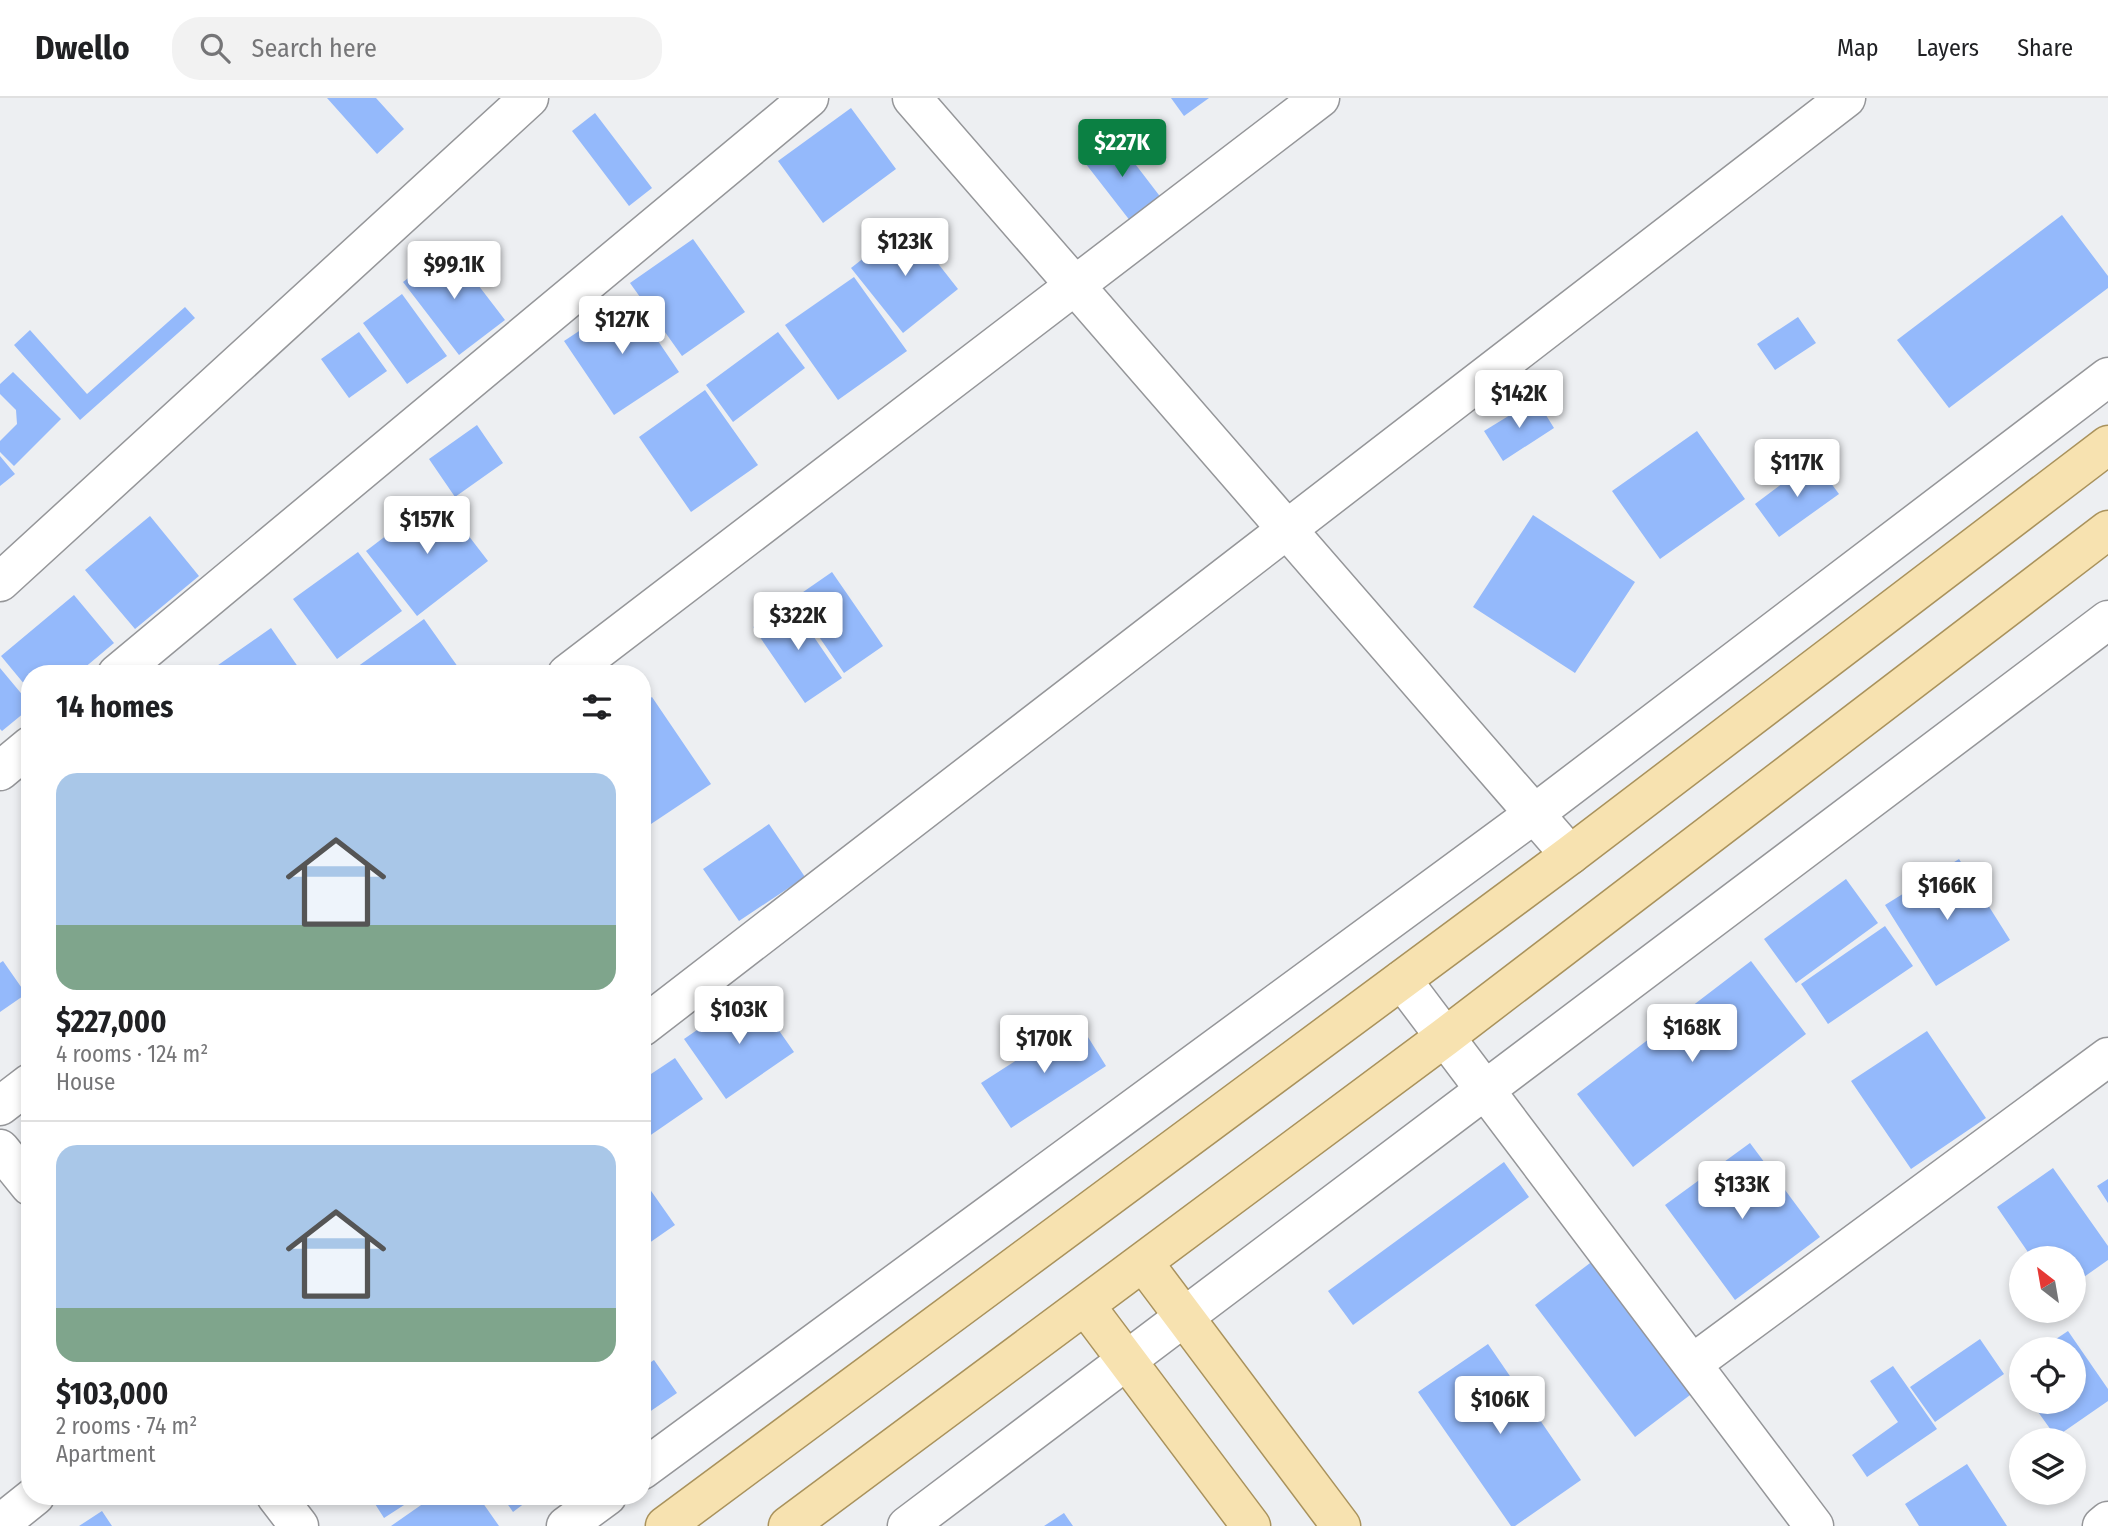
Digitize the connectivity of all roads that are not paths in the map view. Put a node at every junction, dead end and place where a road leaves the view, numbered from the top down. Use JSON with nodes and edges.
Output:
{"nodes":[{"id":1,"x":528,"y":98,"type":"edge"},
{"id":2,"x":809,"y":98,"type":"edge"},
{"id":3,"x":912,"y":98,"type":"edge"},
{"id":4,"x":1320,"y":98,"type":"edge"},
{"id":5,"x":1846,"y":98,"type":"edge"},
{"id":6,"x":1075,"y":286,"type":"junction"},
{"id":7,"x":2108,"y":377,"type":"edge"},
{"id":8,"x":2108,"y":445,"type":"edge"},
{"id":9,"x":1286,"y":529,"type":"junction"},
{"id":10,"x":2108,"y":530,"type":"edge"},
{"id":11,"x":0,"y":582,"type":"edge"},
{"id":12,"x":2108,"y":620,"type":"edge"},
{"id":13,"x":128,"y":665,"type":"edge"},
{"id":14,"x":579,"y":665,"type":"edge"},
{"id":15,"x":21,"y":754,"type":"edge"},
{"id":16,"x":0,"y":771,"type":"edge"},
{"id":17,"x":1534,"y":814,"type":"junction"},
{"id":18,"x":1570,"y":855,"type":"junction"},
{"id":19,"x":1402,"y":979,"type":"junction"},
{"id":20,"x":651,"y":1020,"type":"edge"},
{"id":21,"x":1445,"y":1037,"type":"junction"},
{"id":22,"x":2108,"y":1057,"type":"edge"},
{"id":23,"x":1484,"y":1089,"type":"junction"},
{"id":24,"x":21,"y":1090,"type":"edge"},
{"id":25,"x":0,"y":1106,"type":"edge"},
{"id":26,"x":0,"y":1149,"type":"edge"},
{"id":27,"x":21,"y":1175,"type":"edge"},
{"id":28,"x":1143,"y":1262,"type":"junction"},
{"id":29,"x":1085,"y":1305,"type":"junction"},
{"id":30,"x":1184,"y":1316,"type":"junction"},
{"id":31,"x":1126,"y":1360,"type":"junction"},
{"id":32,"x":1692,"y":1364,"type":"junction"},
{"id":33,"x":651,"y":1463,"type":"edge"},
{"id":34,"x":24,"y":1505,"type":"edge"},
{"id":35,"x":283,"y":1505,"type":"edge"},
{"id":36,"x":595,"y":1505,"type":"edge"},
{"id":37,"x":2108,"y":1521,"type":"edge"},
{"id":38,"x":0,"y":1524,"type":"edge"},
{"id":39,"x":299,"y":1526,"type":"edge"},
{"id":40,"x":566,"y":1526,"type":"edge"},
{"id":41,"x":664,"y":1526,"type":"edge"},
{"id":42,"x":788,"y":1526,"type":"edge"},
{"id":43,"x":906,"y":1526,"type":"edge"},
{"id":44,"x":1251,"y":1526,"type":"edge"},
{"id":45,"x":1341,"y":1526,"type":"edge"},
{"id":46,"x":1814,"y":1526,"type":"edge"},
{"id":47,"x":2102,"y":1526,"type":"edge"}],
"edges":[{"from":1,"to":11,"type":"street"},
{"from":2,"to":13,"type":"street"},
{"from":3,"to":6,"type":"street"},
{"from":4,"to":6,"type":"street"},
{"from":5,"to":9,"type":"street"},
{"from":6,"to":9,"type":"street"},
{"from":6,"to":14,"type":"street"},
{"from":7,"to":17,"type":"street"},
{"from":8,"to":18,"type":"main road"},
{"from":9,"to":17,"type":"street"},
{"from":9,"to":20,"type":"street"},
{"from":10,"to":21,"type":"main road"},
{"from":12,"to":23,"type":"street"},
{"from":15,"to":16,"type":"street"},
{"from":17,"to":18,"type":"street"},
{"from":17,"to":33,"type":"street"},
{"from":18,"to":19,"type":"main road"},
{"from":19,"to":21,"type":"street"},
{"from":19,"to":41,"type":"main road"},
{"from":21,"to":23,"type":"street"},
{"from":21,"to":28,"type":"main road"},
{"from":22,"to":32,"type":"street"},
{"from":23,"to":30,"type":"street"},
{"from":23,"to":32,"type":"street"},
{"from":24,"to":25,"type":"street"},
{"from":26,"to":27,"type":"street"},
{"from":28,"to":29,"type":"main road"},
{"from":28,"to":30,"type":"main road"},
{"from":29,"to":31,"type":"main road"},
{"from":29,"to":42,"type":"main road"},
{"from":30,"to":31,"type":"street"},
{"from":30,"to":45,"type":"main road"},
{"from":31,"to":43,"type":"street"},
{"from":31,"to":44,"type":"main road"},
{"from":32,"to":46,"type":"street"},
{"from":34,"to":38,"type":"street"},
{"from":35,"to":39,"type":"street"},
{"from":36,"to":40,"type":"street"},
{"from":37,"to":47,"type":"street"}]}
